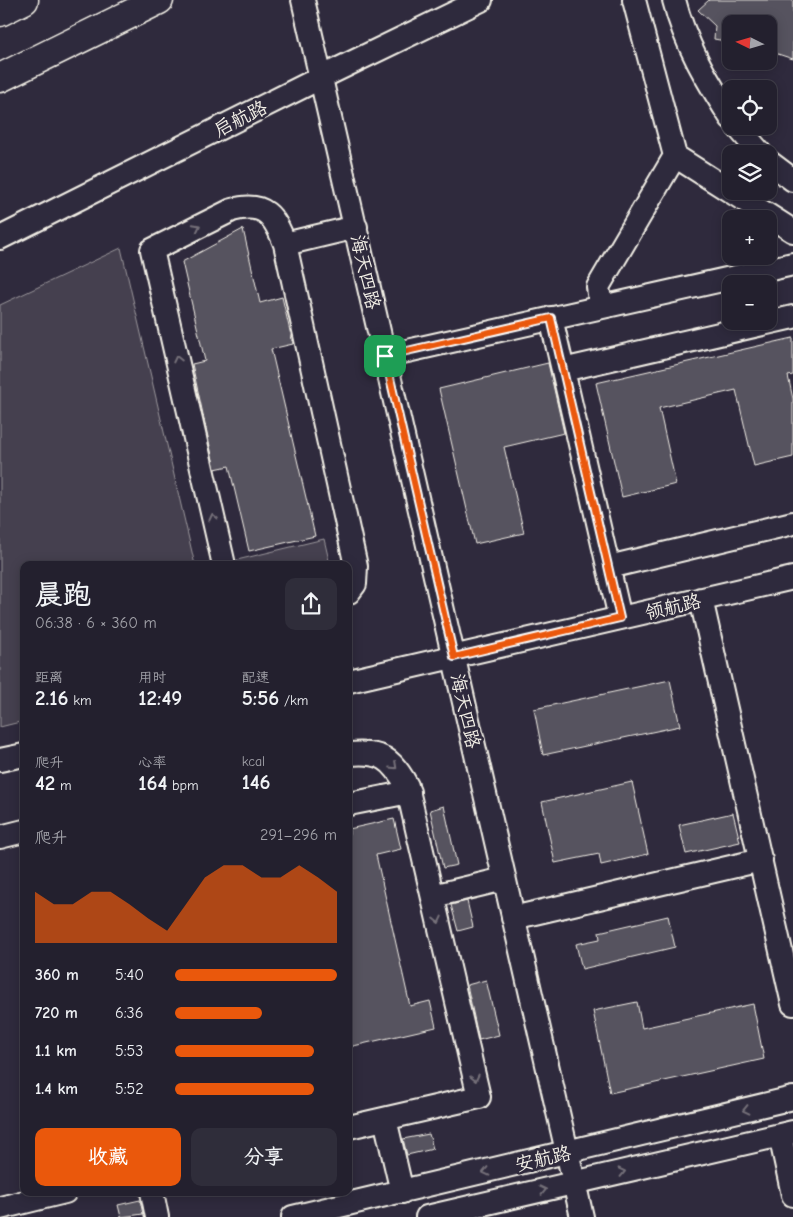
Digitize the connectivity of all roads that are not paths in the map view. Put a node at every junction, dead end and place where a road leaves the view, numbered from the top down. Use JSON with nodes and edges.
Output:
{"nodes":[{"id":1,"x":24,"y":0,"type":"edge"},
{"id":2,"x":120,"y":0,"type":"edge"},
{"id":3,"x":159,"y":0,"type":"edge"},
{"id":4,"x":302,"y":0,"type":"edge"},
{"id":5,"x":481,"y":0,"type":"edge"},
{"id":6,"x":634,"y":0,"type":"edge"},
{"id":7,"x":674,"y":0,"type":"edge"},
{"id":8,"x":0,"y":12,"type":"edge"},
{"id":9,"x":0,"y":60,"type":"edge"},
{"id":10,"x":322,"y":77,"type":"junction"},
{"id":11,"x":0,"y":78,"type":"edge"},
{"id":12,"x":722,"y":104,"type":"edge"},
{"id":13,"x":745,"y":135,"type":"edge"},
{"id":14,"x":754,"y":145,"type":"edge"},
{"id":15,"x":675,"y":156,"type":"junction"},
{"id":16,"x":777,"y":168,"type":"edge"},
{"id":17,"x":793,"y":180,"type":"edge"},
{"id":18,"x":356,"y":227,"type":"junction"},
{"id":19,"x":793,"y":232,"type":"edge"},
{"id":20,"x":0,"y":238,"type":"edge"},
{"id":21,"x":284,"y":244,"type":"junction"},
{"id":22,"x":793,"y":264,"type":"edge"},
{"id":23,"x":601,"y":307,"type":"junction"},
{"id":24,"x":793,"y":317,"type":"edge"},
{"id":25,"x":551,"y":318,"type":"junction"},
{"id":26,"x":385,"y":356,"type":"junction"},
{"id":27,"x":563,"y":370,"type":"junction"},
{"id":28,"x":793,"y":524,"type":"edge"},
{"id":29,"x":223,"y":561,"type":"edge"},
{"id":30,"x":609,"y":567,"type":"junction"},
{"id":31,"x":793,"y":578,"type":"edge"},
{"id":32,"x":352,"y":588,"type":"edge"},
{"id":33,"x":701,"y":599,"type":"junction"},
{"id":34,"x":620,"y":618,"type":"junction"},
{"id":35,"x":454,"y":657,"type":"junction"},
{"id":36,"x":352,"y":680,"type":"edge"},
{"id":37,"x":352,"y":754,"type":"edge"},
{"id":38,"x":20,"y":756,"type":"edge"},
{"id":39,"x":0,"y":760,"type":"edge"},
{"id":40,"x":409,"y":792,"type":"junction"},
{"id":41,"x":352,"y":803,"type":"edge"},
{"id":42,"x":20,"y":832,"type":"edge"},
{"id":43,"x":0,"y":837,"type":"edge"},
{"id":44,"x":760,"y":860,"type":"junction"},
{"id":45,"x":504,"y":879,"type":"junction"},
{"id":46,"x":433,"y":896,"type":"junction"},
{"id":47,"x":513,"y":918,"type":"junction"},
{"id":48,"x":793,"y":1004,"type":"edge"},
{"id":49,"x":793,"y":1098,"type":"edge"},
{"id":50,"x":385,"y":1119,"type":"junction"},
{"id":51,"x":352,"y":1126,"type":"edge"},
{"id":52,"x":786,"y":1134,"type":"edge"},
{"id":53,"x":568,"y":1152,"type":"junction"},
{"id":54,"x":575,"y":1183,"type":"junction"},
{"id":55,"x":402,"y":1192,"type":"junction"},
{"id":56,"x":793,"y":1195,"type":"edge"},
{"id":57,"x":49,"y":1196,"type":"edge"},
{"id":58,"x":153,"y":1196,"type":"edge"},
{"id":59,"x":0,"y":1208,"type":"edge"},
{"id":60,"x":157,"y":1217,"type":"edge"},
{"id":61,"x":293,"y":1217,"type":"edge"},
{"id":62,"x":427,"y":1217,"type":"edge"},
{"id":63,"x":582,"y":1217,"type":"edge"}],
"edges":[{"from":1,"to":8,"type":"highway"},
{"from":2,"to":9,"type":"highway"},
{"from":3,"to":11,"type":"highway"},
{"from":4,"to":10,"type":"street","name":"海天四路"},
{"from":5,"to":10,"type":"street","name":"启航路"},
{"from":6,"to":15,"type":"street"},
{"from":7,"to":12,"type":"street"},
{"from":10,"to":18,"type":"street","name":"海天四路"},
{"from":10,"to":20,"type":"street","name":"启航路"},
{"from":13,"to":14,"type":"street"},
{"from":15,"to":19,"type":"street"},
{"from":15,"to":23,"type":"street"},
{"from":16,"to":17,"type":"street"},
{"from":18,"to":21,"type":"street"},
{"from":18,"to":26,"type":"street","name":"海天四路"},
{"from":29,"to":21,"type":"street","one_way":true},
{"from":21,"to":32,"type":"street"},
{"from":22,"to":23,"type":"street"},
{"from":23,"to":25,"type":"street"},
{"from":24,"to":27,"type":"street"},
{"from":25,"to":26,"type":"street"},
{"from":25,"to":27,"type":"street"},
{"from":26,"to":35,"type":"street","name":"海天四路"},
{"from":27,"to":30,"type":"street"},
{"from":28,"to":30,"type":"street"},
{"from":30,"to":34,"type":"street"},
{"from":31,"to":33,"type":"street","name":"领航路"},
{"from":33,"to":34,"type":"street","name":"领航路"},
{"from":33,"to":44,"type":"street"},
{"from":34,"to":35,"type":"street","name":"领航路"},
{"from":35,"to":36,"type":"street","name":"领航路"},
{"from":35,"to":45,"type":"street","name":"海天四路"},
{"from":37,"to":40,"type":"street","one_way":true},
{"from":38,"to":39,"type":"street"},
{"from":40,"to":41,"type":"street"},
{"from":40,"to":46,"type":"street"},
{"from":42,"to":43,"type":"street"},
{"from":44,"to":47,"type":"street"},
{"from":44,"to":48,"type":"street"},
{"from":45,"to":46,"type":"street"},
{"from":45,"to":47,"type":"street","name":"海天四路"},
{"from":46,"to":50,"type":"street","one_way":true},
{"from":47,"to":53,"type":"street","name":"海天四路"},
{"from":49,"to":53,"type":"street","name":"安航路","one_way":true},
{"from":50,"to":51,"type":"street"},
{"from":50,"to":55,"type":"street"},
{"from":54,"to":52,"type":"street","name":"安航路","one_way":true},
{"from":52,"to":56,"type":"street"},
{"from":53,"to":54,"type":"street","name":"海天四路"},
{"from":53,"to":55,"type":"street","name":"安航路","one_way":true},
{"from":62,"to":54,"type":"street","name":"安航路","one_way":true},
{"from":54,"to":63,"type":"street","name":"海天四路"},
{"from":55,"to":61,"type":"street","name":"安航路"},
{"from":57,"to":59,"type":"street"},
{"from":58,"to":60,"type":"street"}]}
